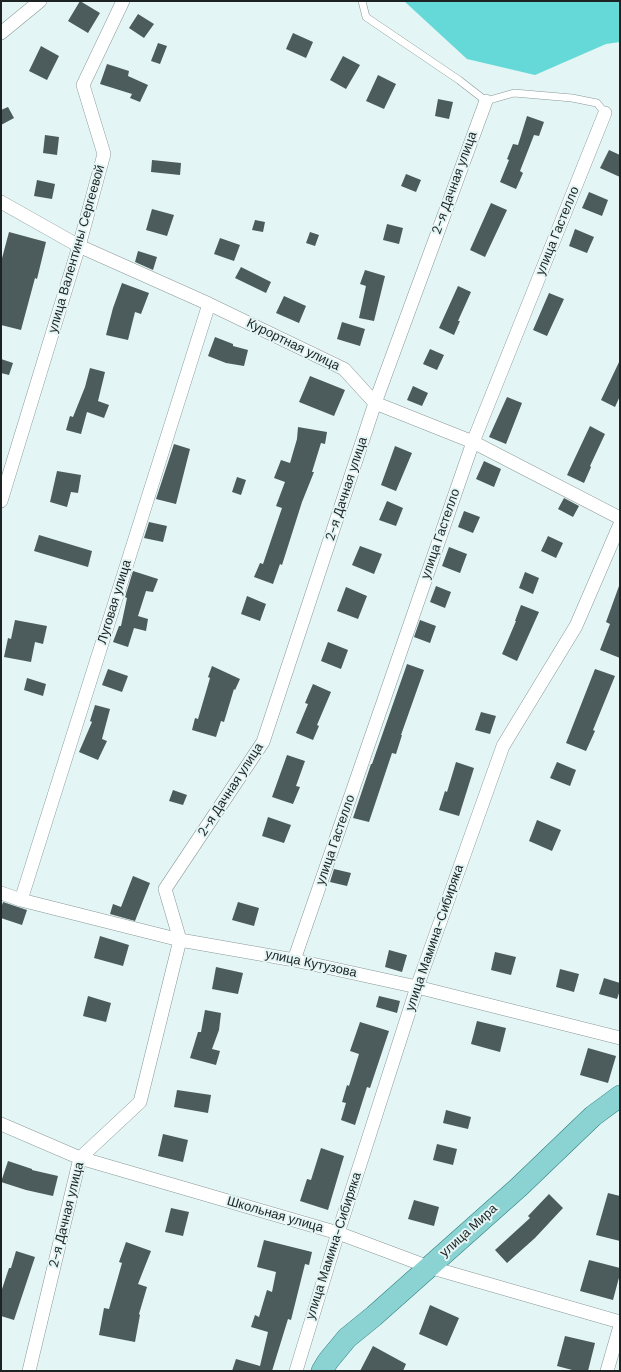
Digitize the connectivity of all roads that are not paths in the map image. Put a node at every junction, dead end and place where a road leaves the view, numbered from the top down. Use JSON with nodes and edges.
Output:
{"nodes":[{"id":1,"x":40,"y":1,"type":"edge"},
{"id":2,"x":123,"y":1,"type":"edge"},
{"id":3,"x":362,"y":1,"type":"edge"},
{"id":4,"x":1,"y":33,"type":"edge"},
{"id":5,"x":486,"y":101,"type":"junction"},
{"id":6,"x":605,"y":113,"type":"joint"},
{"id":7,"x":1,"y":202,"type":"edge"},
{"id":8,"x":79,"y":246,"type":"junction"},
{"id":9,"x":209,"y":304,"type":"junction"},
{"id":10,"x":375,"y":403,"type":"junction"},
{"id":11,"x":473,"y":442,"type":"junction"},
{"id":12,"x":1,"y":501,"type":"edge"},
{"id":13,"x":620,"y":518,"type":"edge"},
{"id":14,"x":620,"y":524,"type":"edge"},
{"id":15,"x":1,"y":893,"type":"edge"},
{"id":16,"x":21,"y":900,"type":"junction"},
{"id":17,"x":180,"y":940,"type":"junction"},
{"id":18,"x":294,"y":960,"type":"junction"},
{"id":19,"x":417,"y":987,"type":"junction"},
{"id":20,"x":620,"y":1038,"type":"edge"},
{"id":21,"x":620,"y":1096,"type":"edge"},
{"id":22,"x":1,"y":1124,"type":"edge"},
{"id":23,"x":80,"y":1158,"type":"junction"},
{"id":24,"x":338,"y":1233,"type":"junction"},
{"id":25,"x":429,"y":1267,"type":"junction"},
{"id":26,"x":620,"y":1322,"type":"edge"},
{"id":27,"x":620,"y":1326,"type":"edge"},
{"id":28,"x":29,"y":1371,"type":"edge"},
{"id":29,"x":296,"y":1371,"type":"edge"},
{"id":30,"x":322,"y":1371,"type":"edge"},
{"id":31,"x":607,"y":1371,"type":"edge"}],
"edges":[{"from":1,"to":4,"type":"street"},
{"from":2,"to":8,"type":"street","name":"улица Валентины Сергеевой"},
{"from":3,"to":5,"type":"lane"},
{"from":5,"to":6,"type":"lane"},
{"from":5,"to":10,"type":"street","name":"2-я Дачная улица"},
{"from":6,"to":11,"type":"street","name":"улица Гастелло"},
{"from":7,"to":8,"type":"street","name":"Курортная улица"},
{"from":8,"to":9,"type":"street","name":"Курортная улица"},
{"from":8,"to":12,"type":"street","name":"улица Валентины Сергеевой"},
{"from":9,"to":10,"type":"street","name":"Курортная улица"},
{"from":9,"to":16,"type":"street","name":"Луговая улица"},
{"from":10,"to":11,"type":"street","name":"Курортная улица"},
{"from":10,"to":17,"type":"street","name":"2-я Дачная улица"},
{"from":11,"to":13,"type":"street","name":"Курортная улица"},
{"from":11,"to":18,"type":"street","name":"улица Гастелло"},
{"from":14,"to":19,"type":"street","name":"улица Мамина-Сибиряка"},
{"from":15,"to":16,"type":"street","name":"улица Кутузова"},
{"from":16,"to":17,"type":"street","name":"улица Кутузова"},
{"from":17,"to":18,"type":"street","name":"улица Кутузова"},
{"from":17,"to":23,"type":"street","name":"2-я Дачная улица"},
{"from":18,"to":19,"type":"street","name":"улица Кутузова"},
{"from":19,"to":20,"type":"street","name":"улица Кутузова"},
{"from":19,"to":24,"type":"street","name":"улица Мамина-Сибиряка"},
{"from":21,"to":25,"type":"main road","name":"улица Мира"},
{"from":22,"to":23,"type":"street","name":"Школьная улица"},
{"from":23,"to":24,"type":"street","name":"Школьная улица"},
{"from":23,"to":28,"type":"street","name":"2-я Дачная улица"},
{"from":24,"to":25,"type":"street","name":"Школьная улица"},
{"from":24,"to":29,"type":"street","name":"улица Мамина-Сибиряка"},
{"from":25,"to":26,"type":"street","name":"Школьная улица"},
{"from":25,"to":30,"type":"main road","name":"улица Мира"},
{"from":27,"to":31,"type":"street"}]}
